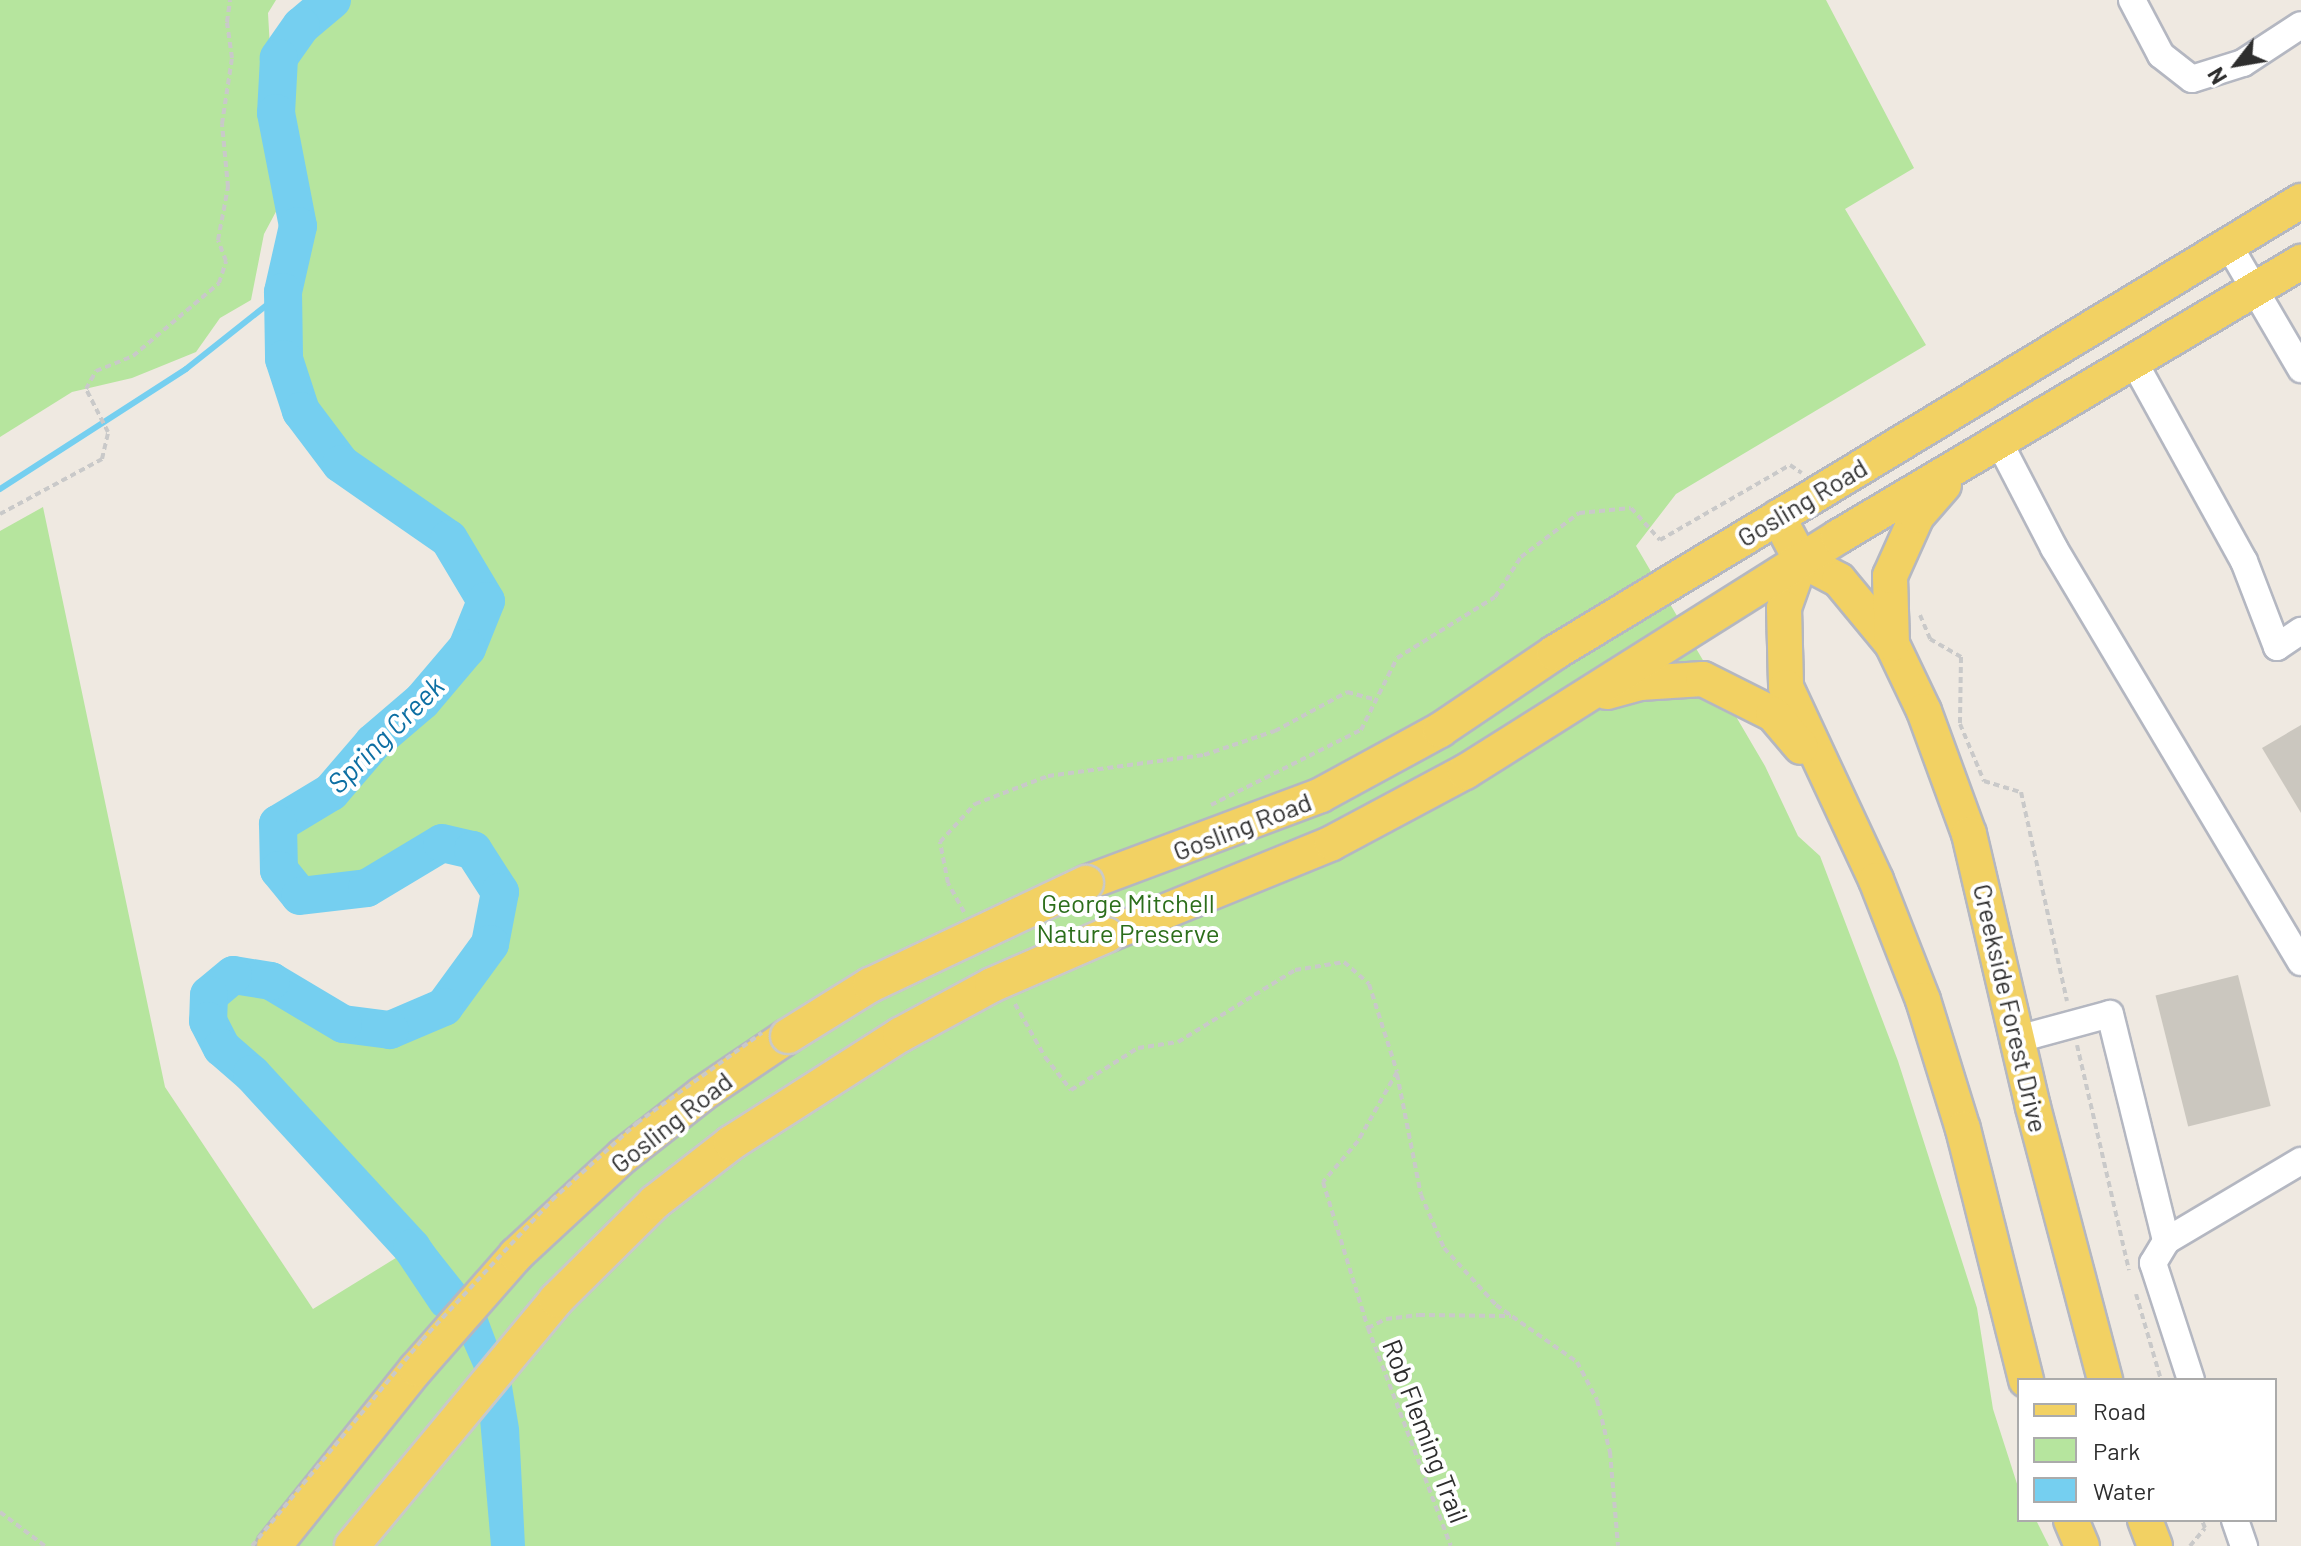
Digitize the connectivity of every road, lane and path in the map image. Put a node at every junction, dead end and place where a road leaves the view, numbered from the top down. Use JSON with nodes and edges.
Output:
{"nodes":[{"id":1,"x":230,"y":0,"type":"edge"},
{"id":2,"x":2132,"y":0,"type":"edge"},
{"id":3,"x":2301,"y":25,"type":"edge"},
{"id":4,"x":2301,"y":201,"type":"edge"},
{"id":5,"x":2228,"y":244,"type":"junction"},
{"id":6,"x":2301,"y":262,"type":"edge"},
{"id":7,"x":2252,"y":288,"type":"junction"},
{"id":8,"x":2134,"y":362,"type":"junction"},
{"id":9,"x":2301,"y":369,"type":"edge"},
{"id":10,"x":1998,"y":440,"type":"junction"},
{"id":11,"x":1963,"y":464,"type":"junction"},
{"id":12,"x":1816,"y":493,"type":"junction"},
{"id":13,"x":0,"y":514,"type":"edge"},
{"id":14,"x":1778,"y":517,"type":"junction"},
{"id":15,"x":1801,"y":560,"type":"junction"},
{"id":16,"x":1891,"y":591,"type":"junction"},
{"id":17,"x":2301,"y":631,"type":"edge"},
{"id":18,"x":1892,"y":644,"type":"junction"},
{"id":19,"x":1376,"y":700,"type":"junction"},
{"id":20,"x":1580,"y":700,"type":"junction"},
{"id":21,"x":1824,"y":774,"type":"junction"},
{"id":22,"x":1197,"y":812,"type":"dead end"},
{"id":23,"x":969,"y":915,"type":"dead end"},
{"id":24,"x":955,"y":922,"type":"dead end"},
{"id":25,"x":970,"y":923,"type":"dead end"},
{"id":26,"x":2301,"y":962,"type":"edge"},
{"id":27,"x":1007,"y":990,"type":"dead end"},
{"id":28,"x":774,"y":1025,"type":"dead end"},
{"id":29,"x":2073,"y":1025,"type":"junction"},
{"id":30,"x":2018,"y":1039,"type":"junction"},
{"id":31,"x":1397,"y":1072,"type":"junction"},
{"id":32,"x":2301,"y":1161,"type":"edge"},
{"id":33,"x":2166,"y":1241,"type":"junction"},
{"id":34,"x":1513,"y":1316,"type":"junction"},
{"id":35,"x":1368,"y":1328,"type":"junction"},
{"id":36,"x":2025,"y":1378,"type":"edge"},
{"id":37,"x":2104,"y":1378,"type":"edge"},
{"id":38,"x":2160,"y":1378,"type":"edge"},
{"id":39,"x":2190,"y":1378,"type":"edge"},
{"id":40,"x":0,"y":1512,"type":"edge"},
{"id":41,"x":2072,"y":1522,"type":"edge"},
{"id":42,"x":2146,"y":1522,"type":"edge"},
{"id":43,"x":2203,"y":1522,"type":"edge"},
{"id":44,"x":2236,"y":1522,"type":"edge"},
{"id":45,"x":45,"y":1546,"type":"edge"},
{"id":46,"x":252,"y":1546,"type":"edge"},
{"id":47,"x":274,"y":1546,"type":"edge"},
{"id":48,"x":352,"y":1546,"type":"edge"},
{"id":49,"x":1451,"y":1546,"type":"edge"},
{"id":50,"x":1618,"y":1546,"type":"edge"},
{"id":51,"x":2082,"y":1546,"type":"edge"},
{"id":52,"x":2155,"y":1546,"type":"edge"},
{"id":53,"x":2190,"y":1546,"type":"edge"},
{"id":54,"x":2244,"y":1546,"type":"edge"}],
"edges":[{"from":1,"to":13,"type":"path"},
{"from":2,"to":3,"type":"lane"},
{"from":4,"to":5,"type":"main road","name":"Gosling Road"},
{"from":5,"to":7,"type":"lane"},
{"from":5,"to":12,"type":"main road","name":"Gosling Road"},
{"from":6,"to":7,"type":"main road","name":"Gosling Road"},
{"from":7,"to":8,"type":"main road","name":"Gosling Road"},
{"from":7,"to":9,"type":"lane"},
{"from":8,"to":10,"type":"main road","name":"Gosling Road"},
{"from":8,"to":17,"type":"lane"},
{"from":10,"to":11,"type":"main road","name":"Gosling Road"},
{"from":10,"to":26,"type":"lane"},
{"from":11,"to":15,"type":"main road","name":"Gosling Road"},
{"from":11,"to":16,"type":"main road","name":"Creekside Forest Drive"},
{"from":12,"to":14,"type":"main road","name":"Gosling Road"},
{"from":12,"to":19,"type":"path"},
{"from":14,"to":15,"type":"main road"},
{"from":14,"to":47,"type":"main road","name":"Gosling Road","bridge":true},
{"from":15,"to":18,"type":"main road","name":"Creekside Forest Drive"},
{"from":15,"to":20,"type":"main road","name":"Gosling Road"},
{"from":15,"to":21,"type":"main road"},
{"from":16,"to":18,"type":"main road","name":"Creekside Forest Drive"},
{"from":16,"to":29,"type":"path"},
{"from":18,"to":30,"type":"main road","name":"Creekside Forest Drive"},
{"from":19,"to":22,"type":"path"},
{"from":19,"to":25,"type":"path"},
{"from":20,"to":21,"type":"main road"},
{"from":20,"to":48,"type":"main road","name":"Gosling Road","bridge":true},
{"from":21,"to":36,"type":"main road"},
{"from":23,"to":24,"type":"path"},
{"from":27,"to":31,"type":"path"},
{"from":28,"to":46,"type":"path","bridge":true},
{"from":29,"to":30,"type":"lane"},
{"from":29,"to":33,"type":"lane"},
{"from":29,"to":38,"type":"path"},
{"from":30,"to":37,"type":"main road","name":"Creekside Forest Drive"},
{"from":31,"to":34,"type":"path"},
{"from":31,"to":35,"type":"path","name":"Rob Fleming Trail"},
{"from":32,"to":33,"type":"lane"},
{"from":33,"to":39,"type":"lane"},
{"from":34,"to":35,"type":"path","name":"Rob Fleming Trail"},
{"from":34,"to":50,"type":"path"},
{"from":35,"to":49,"type":"path","name":"Rob Fleming Trail"},
{"from":40,"to":45,"type":"path"},
{"from":41,"to":51,"type":"main road"},
{"from":42,"to":52,"type":"main road"},
{"from":43,"to":53,"type":"path"},
{"from":44,"to":54,"type":"lane"}]}
